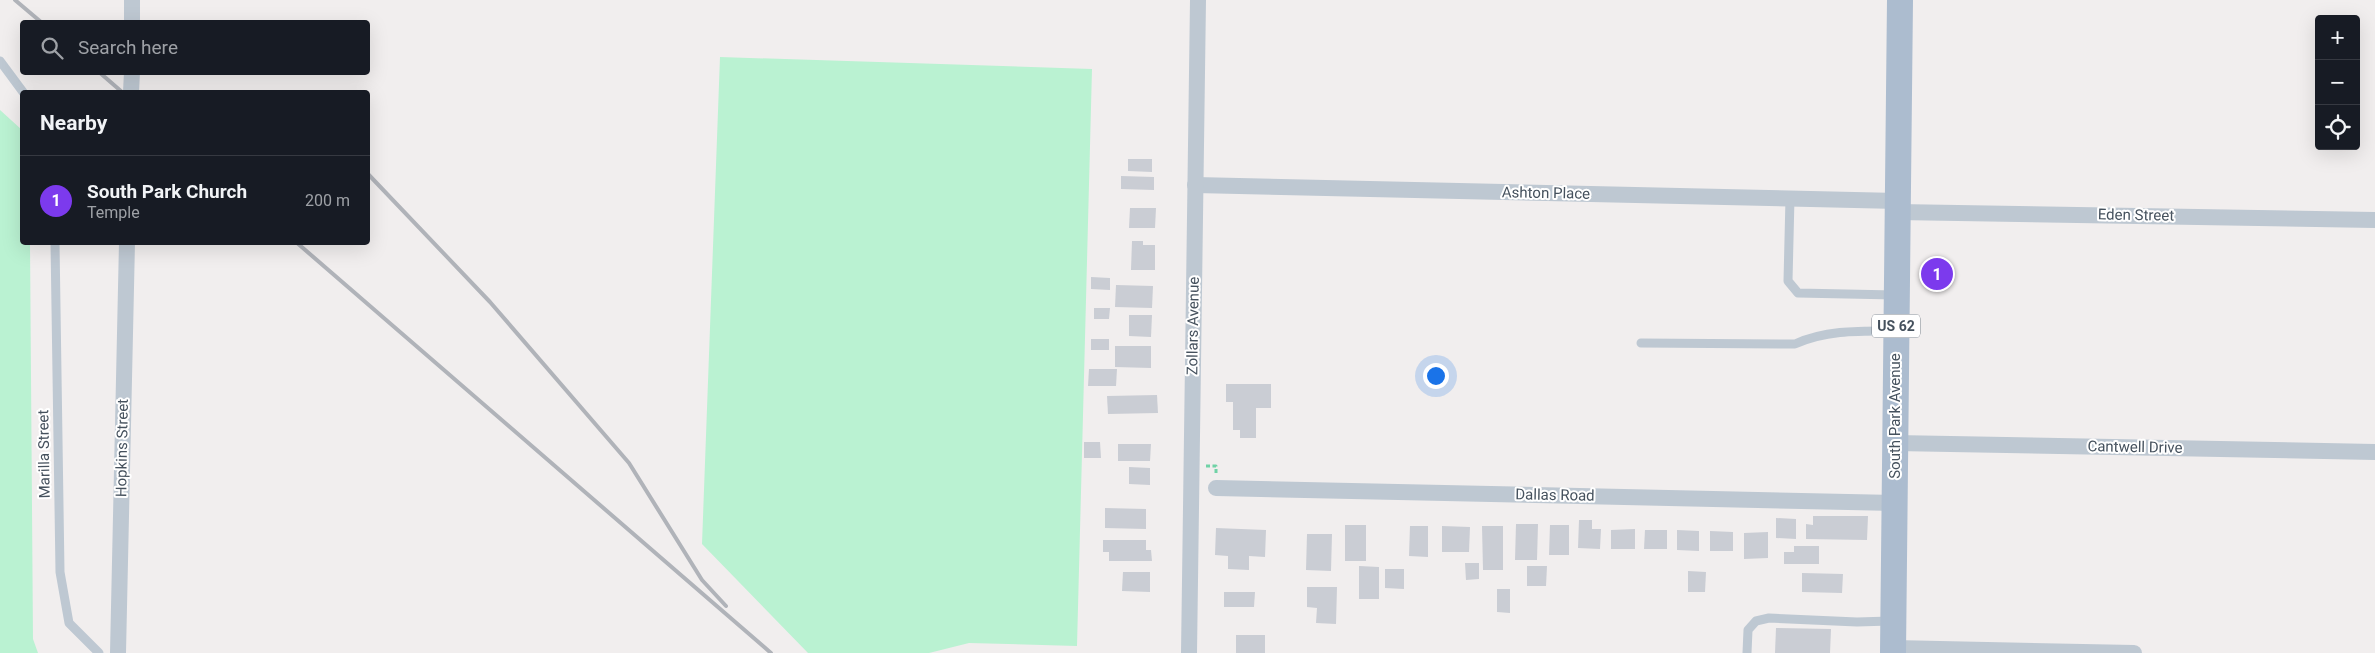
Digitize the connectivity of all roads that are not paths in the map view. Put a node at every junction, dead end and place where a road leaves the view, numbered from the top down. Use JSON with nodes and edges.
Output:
{"nodes":[{"id":1,"x":132,"y":0,"type":"edge"},
{"id":2,"x":1198,"y":0,"type":"edge"},
{"id":3,"x":1900,"y":0,"type":"edge"},
{"id":4,"x":132,"y":20,"type":"edge"},
{"id":5,"x":0,"y":61,"type":"edge"},
{"id":6,"x":132,"y":75,"type":"edge"},
{"id":7,"x":22,"y":90,"type":"edge"},
{"id":8,"x":131,"y":90,"type":"edge"},
{"id":9,"x":1195,"y":185,"type":"junction"},
{"id":10,"x":1790,"y":198,"type":"junction"},
{"id":11,"x":1897,"y":206,"type":"junction"},
{"id":12,"x":2375,"y":220,"type":"edge"},
{"id":13,"x":55,"y":245,"type":"edge"},
{"id":14,"x":127,"y":245,"type":"edge"},
{"id":15,"x":1896,"y":295,"type":"junction"},
{"id":16,"x":1896,"y":330,"type":"junction"},
{"id":17,"x":1641,"y":343,"type":"dead end"},
{"id":18,"x":1895,"y":443,"type":"junction"},
{"id":19,"x":2375,"y":452,"type":"edge"},
{"id":20,"x":1216,"y":488,"type":"dead end"},
{"id":21,"x":1895,"y":503,"type":"junction"},
{"id":22,"x":1893,"y":621,"type":"junction"},
{"id":23,"x":1893,"y":651,"type":"edge"},
{"id":24,"x":99,"y":653,"type":"edge"},
{"id":25,"x":118,"y":653,"type":"edge"},
{"id":26,"x":1189,"y":653,"type":"edge"},
{"id":27,"x":1747,"y":653,"type":"edge"},
{"id":28,"x":2134,"y":653,"type":"edge"}],
"edges":[{"from":1,"to":4,"type":"street"},
{"from":2,"to":9,"type":"street","name":"Zollars Avenue"},
{"from":3,"to":11,"type":"main road","name":"South Park Avenue","number":"US 62"},
{"from":5,"to":7,"type":"lane"},
{"from":6,"to":8,"type":"street"},
{"from":9,"to":10,"type":"street","name":"Ashton Place"},
{"from":9,"to":26,"type":"street","name":"Zollars Avenue"},
{"from":10,"to":11,"type":"street","name":"Ashton Place"},
{"from":10,"to":15,"type":"lane"},
{"from":11,"to":12,"type":"street","name":"Eden Street"},
{"from":11,"to":15,"type":"main road","name":"South Park Avenue","number":"US 62"},
{"from":13,"to":24,"type":"lane","name":"Marilla Street"},
{"from":14,"to":25,"type":"street","name":"Hopkins Street"},
{"from":15,"to":16,"type":"main road","name":"South Park Avenue","number":"US 62"},
{"from":16,"to":17,"type":"lane"},
{"from":16,"to":18,"type":"main road","name":"South Park Avenue","number":"US 62"},
{"from":18,"to":19,"type":"street","name":"Cantwell Drive"},
{"from":18,"to":21,"type":"main road","name":"South Park Avenue","number":"US 62"},
{"from":20,"to":21,"type":"street","name":"Dallas Road"},
{"from":21,"to":22,"type":"main road","name":"South Park Avenue","number":"US 62"},
{"from":22,"to":23,"type":"main road","name":"South Park Avenue","number":"US 62"},
{"from":22,"to":27,"type":"lane"},
{"from":23,"to":28,"type":"street"}]}
